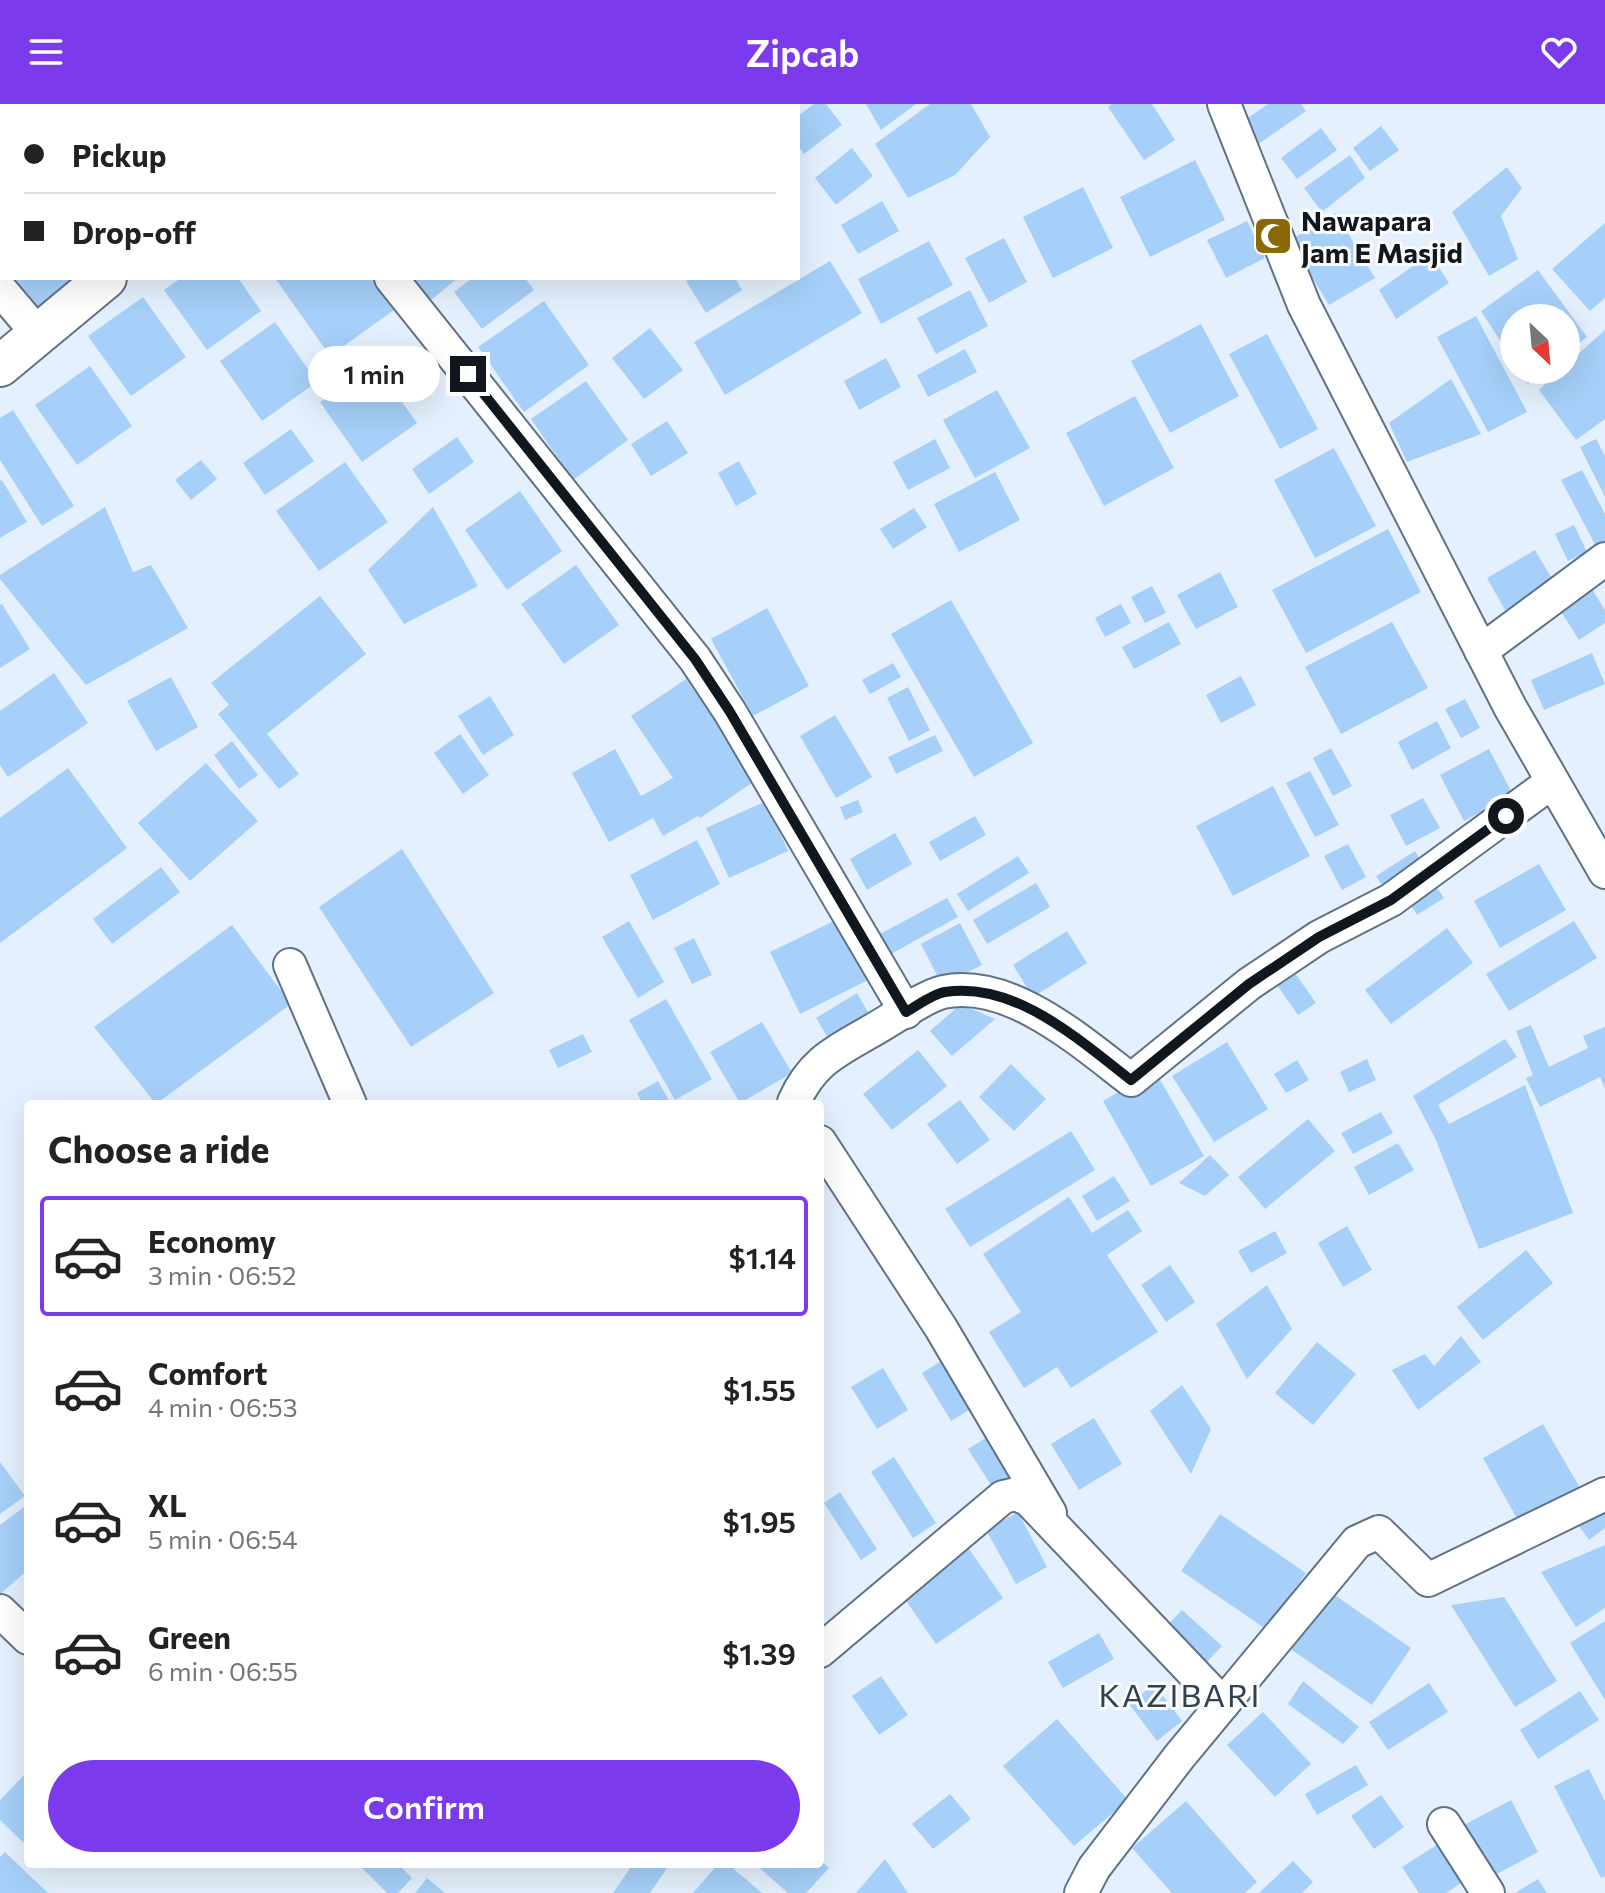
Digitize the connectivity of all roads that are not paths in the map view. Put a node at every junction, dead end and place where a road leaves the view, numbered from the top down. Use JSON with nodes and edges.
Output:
{"nodes":[{"id":1,"x":1224,"y":104,"type":"edge"},
{"id":2,"x":104,"y":280,"type":"edge"},
{"id":3,"x":393,"y":280,"type":"edge"},
{"id":4,"x":0,"y":289,"type":"edge"},
{"id":5,"x":38,"y":334,"type":"junction"},
{"id":6,"x":0,"y":366,"type":"edge"},
{"id":7,"x":1605,"y":559,"type":"edge"},
{"id":8,"x":1481,"y":651,"type":"junction"},
{"id":9,"x":1552,"y":782,"type":"junction"},
{"id":10,"x":1605,"y":872,"type":"edge"},
{"id":11,"x":290,"y":965,"type":"dead end"},
{"id":12,"x":906,"y":1012,"type":"junction"},
{"id":13,"x":348,"y":1100,"type":"edge"},
{"id":14,"x":793,"y":1100,"type":"edge"},
{"id":15,"x":824,"y":1148,"type":"edge"},
{"id":16,"x":1605,"y":1494,"type":"edge"},
{"id":17,"x":1065,"y":1538,"type":"junction"},
{"id":18,"x":0,"y":1611,"type":"edge"},
{"id":19,"x":24,"y":1634,"type":"edge"},
{"id":20,"x":824,"y":1648,"type":"edge"},
{"id":21,"x":1223,"y":1704,"type":"junction"},
{"id":22,"x":1444,"y":1824,"type":"dead end"},
{"id":23,"x":1094,"y":1885,"type":"edge"},
{"id":24,"x":1488,"y":1893,"type":"edge"}],
"edges":[{"from":1,"to":8,"type":"street"},
{"from":2,"to":5,"type":"street"},
{"from":3,"to":12,"type":"street"},
{"from":4,"to":5,"type":"street"},
{"from":5,"to":6,"type":"street"},
{"from":7,"to":8,"type":"street"},
{"from":8,"to":9,"type":"street"},
{"from":9,"to":10,"type":"street"},
{"from":9,"to":12,"type":"street"},
{"from":11,"to":13,"type":"street"},
{"from":12,"to":14,"type":"street"},
{"from":15,"to":17,"type":"street"},
{"from":16,"to":21,"type":"street"},
{"from":17,"to":20,"type":"street"},
{"from":17,"to":21,"type":"street"},
{"from":18,"to":19,"type":"street"},
{"from":21,"to":23,"type":"street"},
{"from":22,"to":24,"type":"street"}]}
